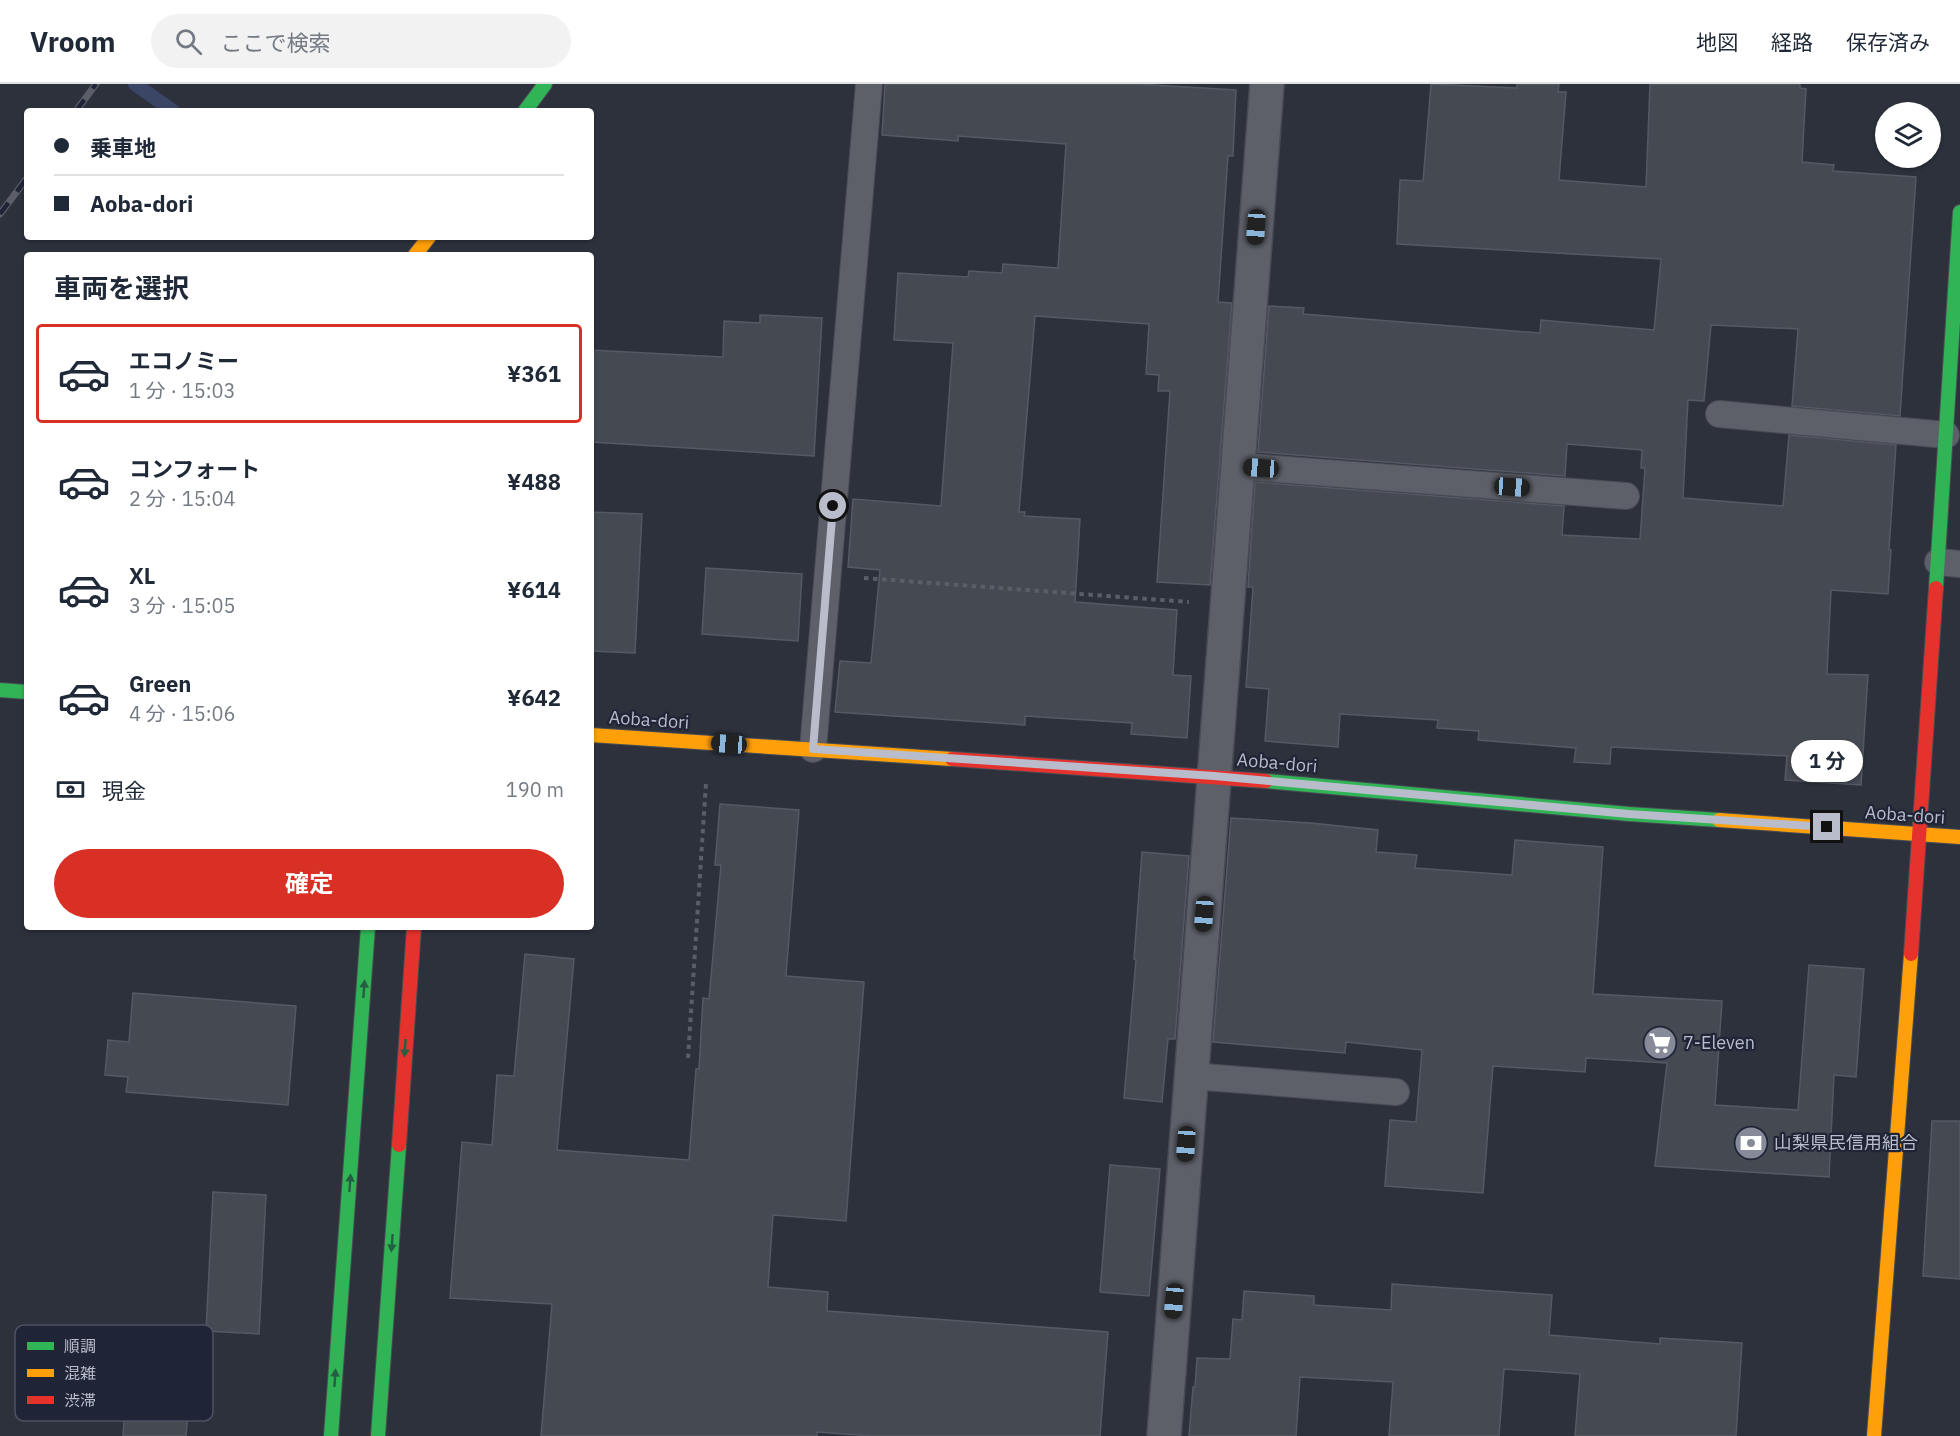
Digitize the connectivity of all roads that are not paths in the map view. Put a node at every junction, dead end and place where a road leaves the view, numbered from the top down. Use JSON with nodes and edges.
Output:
{"nodes":[{"id":1,"x":545,"y":84,"type":"edge"},
{"id":2,"x":869,"y":84,"type":"edge"},
{"id":3,"x":1267,"y":84,"type":"edge"},
{"id":4,"x":527,"y":108,"type":"edge"},
{"id":5,"x":1960,"y":212,"type":"edge"},
{"id":6,"x":427,"y":240,"type":"edge"},
{"id":7,"x":417,"y":252,"type":"edge"},
{"id":8,"x":1958,"y":282,"type":"edge"},
{"id":9,"x":1719,"y":414,"type":"dead end"},
{"id":10,"x":1946,"y":435,"type":"junction"},
{"id":11,"x":1238,"y":466,"type":"junction"},
{"id":12,"x":1626,"y":496,"type":"dead end"},
{"id":13,"x":1949,"y":563,"type":"edge"},
{"id":14,"x":0,"y":690,"type":"edge"},
{"id":15,"x":24,"y":692,"type":"edge"},
{"id":16,"x":594,"y":735,"type":"edge"},
{"id":17,"x":813,"y":749,"type":"junction"},
{"id":18,"x":1214,"y":776,"type":"junction"},
{"id":19,"x":1920,"y":834,"type":"junction"},
{"id":20,"x":1960,"y":837,"type":"edge"},
{"id":21,"x":368,"y":930,"type":"edge"},
{"id":22,"x":414,"y":930,"type":"edge"},
{"id":23,"x":1191,"y":1076,"type":"junction"},
{"id":24,"x":1396,"y":1092,"type":"dead end"},
{"id":25,"x":331,"y":1436,"type":"edge"},
{"id":26,"x":378,"y":1436,"type":"edge"},
{"id":27,"x":1164,"y":1436,"type":"edge"},
{"id":28,"x":1874,"y":1436,"type":"edge"}],
"edges":[{"from":1,"to":4,"type":"main road"},
{"from":2,"to":17,"type":"lane"},
{"from":3,"to":11,"type":"street"},
{"from":5,"to":8,"type":"main road"},
{"from":6,"to":7,"type":"main road"},
{"from":8,"to":10,"type":"main road"},
{"from":9,"to":10,"type":"lane"},
{"from":10,"to":13,"type":"main road"},
{"from":11,"to":12,"type":"lane"},
{"from":11,"to":18,"type":"street"},
{"from":13,"to":19,"type":"main road"},
{"from":14,"to":15,"type":"main road"},
{"from":16,"to":17,"type":"main road","name":"Aoba-dori"},
{"from":17,"to":18,"type":"main road","name":"Aoba-dori"},
{"from":18,"to":19,"type":"main road","name":"Aoba-dori"},
{"from":18,"to":23,"type":"street"},
{"from":19,"to":20,"type":"main road","name":"Aoba-dori"},
{"from":19,"to":28,"type":"main road"},
{"from":25,"to":21,"type":"main road","one_way":true},
{"from":22,"to":26,"type":"main road","one_way":true},
{"from":23,"to":24,"type":"lane"},
{"from":23,"to":27,"type":"street"}]}
